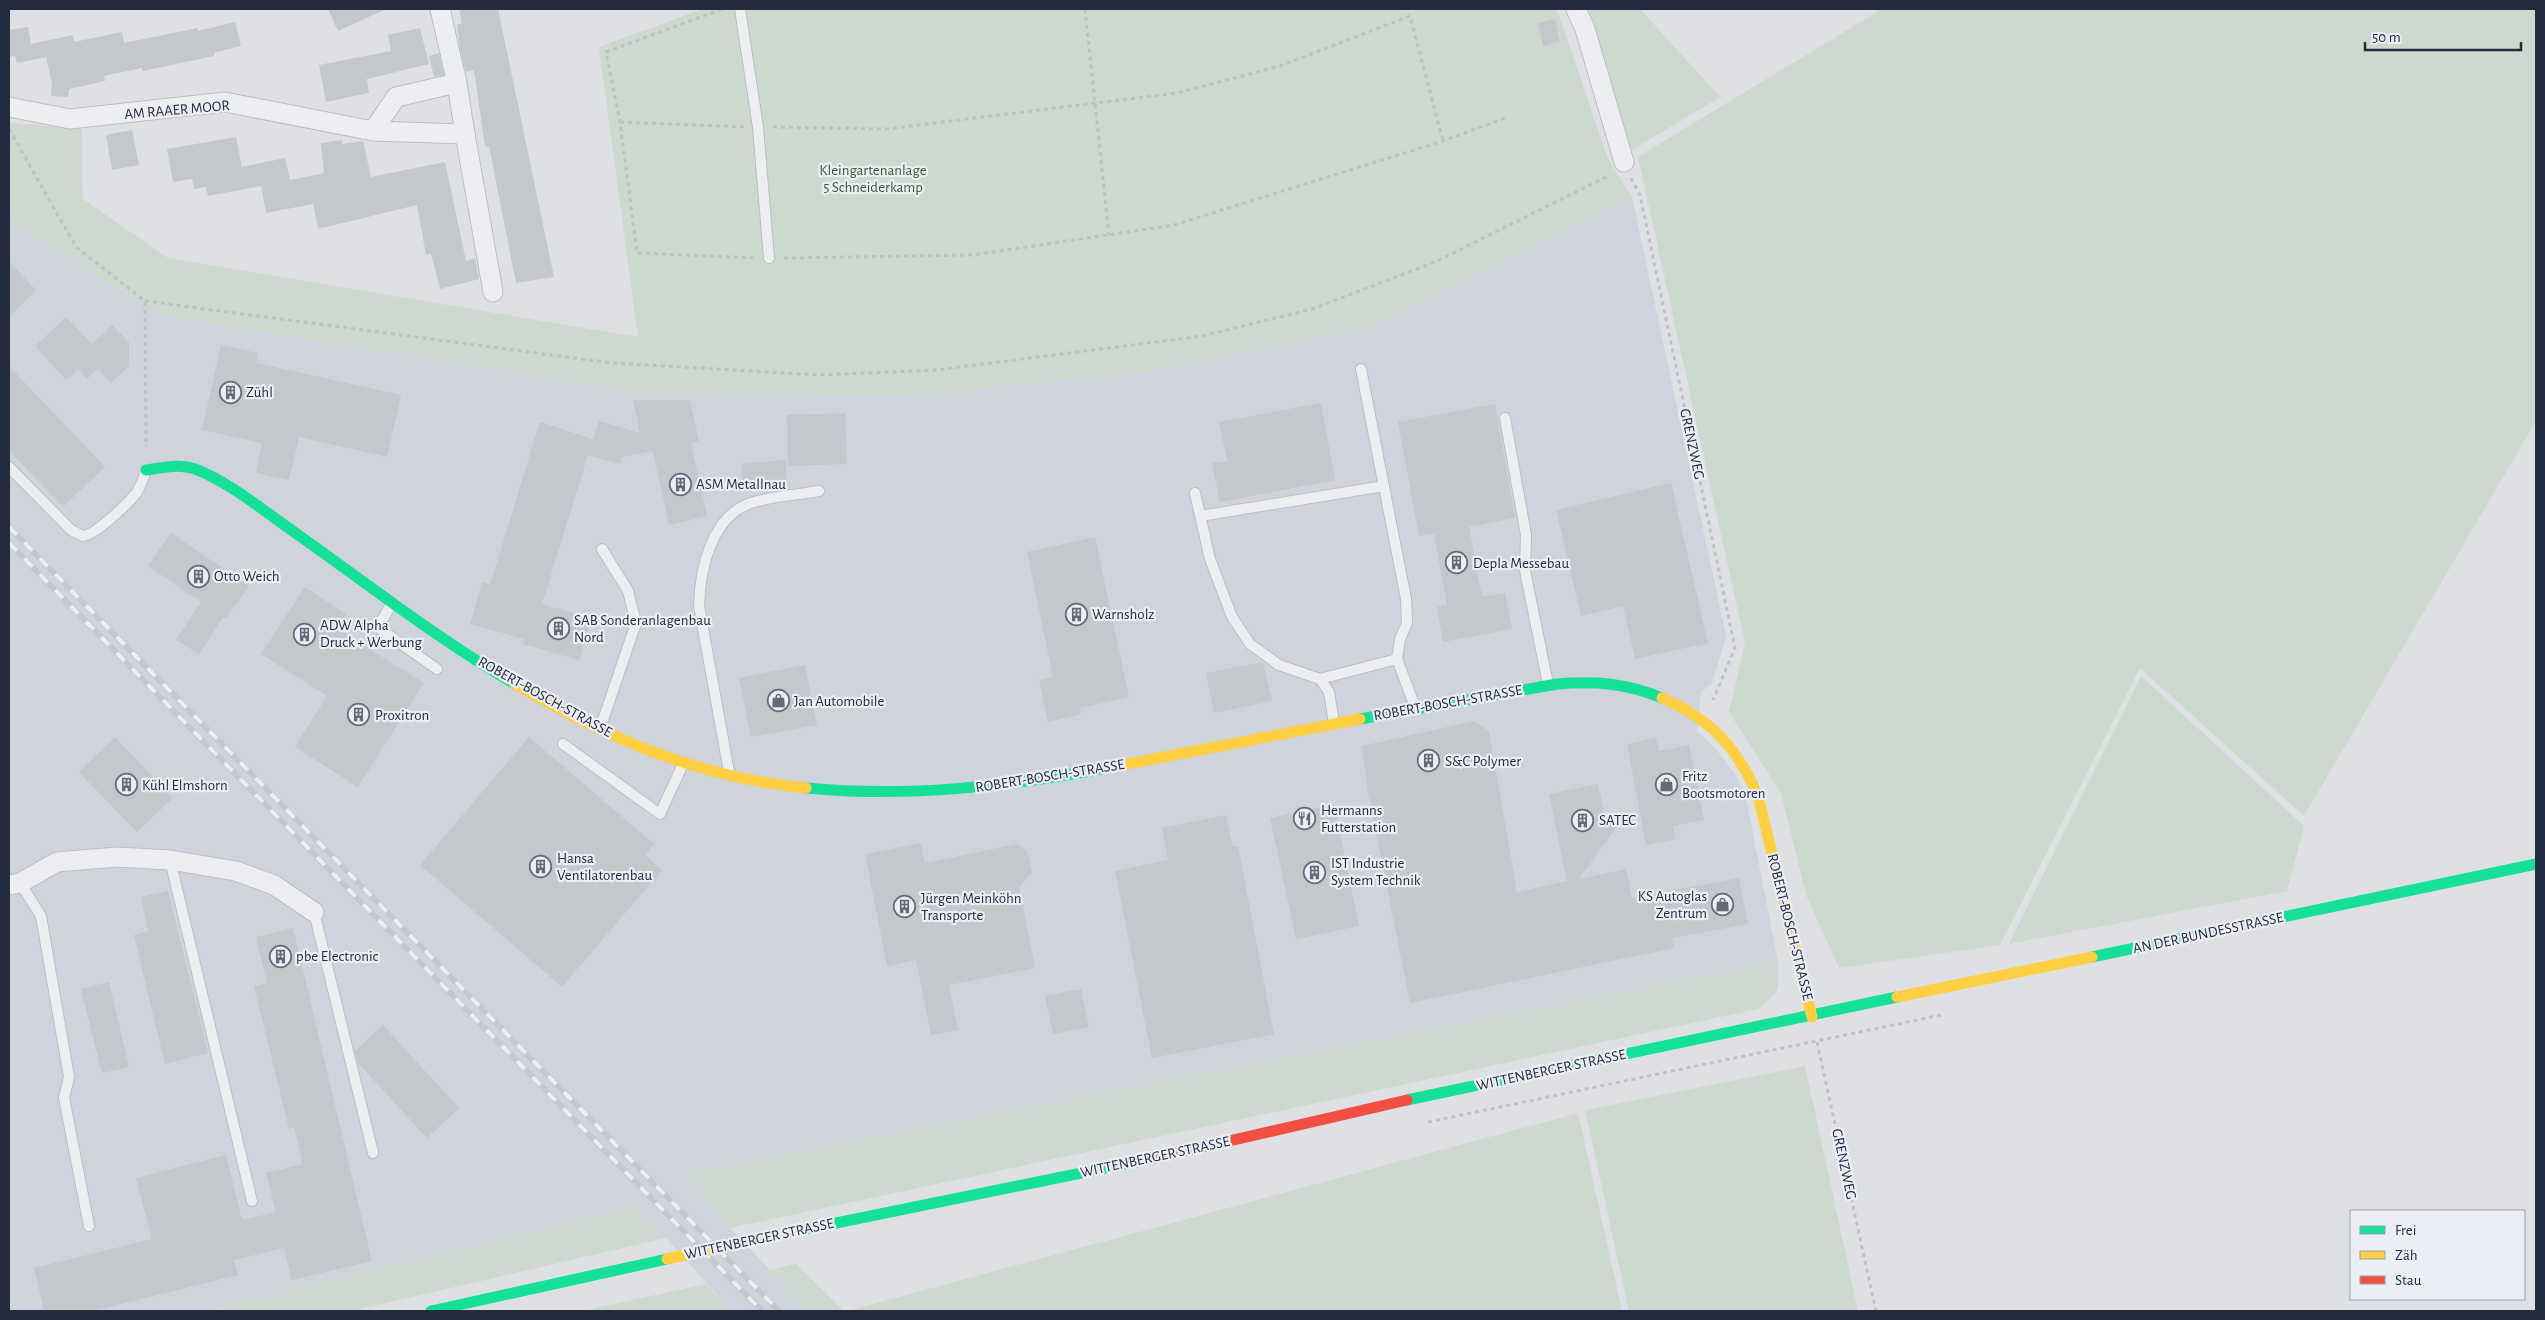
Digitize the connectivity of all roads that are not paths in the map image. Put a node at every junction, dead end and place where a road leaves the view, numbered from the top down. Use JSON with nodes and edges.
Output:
{"nodes":[{"id":1,"x":440,"y":9,"type":"edge"},
{"id":2,"x":740,"y":9,"type":"edge"},
{"id":3,"x":1576,"y":9,"type":"edge"},
{"id":4,"x":457,"y":83,"type":"junction"},
{"id":5,"x":9,"y":107,"type":"edge"},
{"id":6,"x":374,"y":131,"type":"junction"},
{"id":7,"x":465,"y":134,"type":"junction"},
{"id":8,"x":1624,"y":169,"type":"road end"},
{"id":9,"x":769,"y":258,"type":"road end"},
{"id":10,"x":493,"y":292,"type":"dead end"},
{"id":11,"x":1361,"y":369,"type":"dead end"},
{"id":12,"x":1505,"y":418,"type":"dead end"},
{"id":13,"x":9,"y":467,"type":"edge"},
{"id":14,"x":146,"y":470,"type":"joint"},
{"id":15,"x":1384,"y":486,"type":"junction"},
{"id":16,"x":819,"y":492,"type":"dead end"},
{"id":17,"x":1195,"y":493,"type":"dead end"},
{"id":18,"x":1200,"y":516,"type":"junction"},
{"id":19,"x":602,"y":550,"type":"dead end"},
{"id":20,"x":393,"y":602,"type":"junction"},
{"id":21,"x":1397,"y":659,"type":"junction"},
{"id":22,"x":437,"y":668,"type":"dead end"},
{"id":23,"x":1320,"y":679,"type":"junction"},
{"id":24,"x":1549,"y":685,"type":"junction"},
{"id":25,"x":1416,"y":710,"type":"junction"},
{"id":26,"x":1334,"y":724,"type":"junction"},
{"id":27,"x":599,"y":730,"type":"junction"},
{"id":28,"x":563,"y":744,"type":"dead end"},
{"id":29,"x":684,"y":763,"type":"junction"},
{"id":30,"x":729,"y":776,"type":"junction"},
{"id":31,"x":170,"y":860,"type":"junction"},
{"id":32,"x":2536,"y":864,"type":"edge"},
{"id":33,"x":15,"y":884,"type":"edge"},
{"id":34,"x":314,"y":912,"type":"joint"},
{"id":35,"x":1879,"y":1003,"type":"joint"},
{"id":36,"x":1812,"y":1016,"type":"junction"},
{"id":37,"x":373,"y":1152,"type":"dead end"},
{"id":38,"x":252,"y":1201,"type":"dead end"},
{"id":39,"x":89,"y":1226,"type":"dead end"},
{"id":40,"x":431,"y":1311,"type":"edge"}],
"edges":[{"from":1,"to":4,"type":"street"},
{"from":2,"to":9,"type":"lane"},
{"from":3,"to":8,"type":"street"},
{"from":4,"to":6,"type":"street"},
{"from":4,"to":7,"type":"street"},
{"from":5,"to":6,"type":"street","name":"AM RAAER MOOR"},
{"from":6,"to":7,"type":"street","name":"AM RAAER MOOR"},
{"from":7,"to":10,"type":"street"},
{"from":11,"to":15,"type":"lane"},
{"from":12,"to":24,"type":"lane"},
{"from":13,"to":14,"type":"lane"},
{"from":14,"to":20,"type":"main road","name":"ROBERT-BOSCH-STRASSE"},
{"from":15,"to":18,"type":"lane"},
{"from":15,"to":21,"type":"lane"},
{"from":16,"to":30,"type":"lane"},
{"from":17,"to":18,"type":"lane"},
{"from":18,"to":23,"type":"lane"},
{"from":19,"to":27,"type":"lane"},
{"from":20,"to":22,"type":"lane"},
{"from":20,"to":27,"type":"main road","name":"ROBERT-BOSCH-STRASSE"},
{"from":21,"to":23,"type":"lane"},
{"from":21,"to":25,"type":"lane"},
{"from":23,"to":26,"type":"lane"},
{"from":24,"to":25,"type":"main road","name":"ROBERT-BOSCH-STRASSE"},
{"from":24,"to":36,"type":"main road","name":"ROBERT-BOSCH-STRASSE"},
{"from":25,"to":26,"type":"main road","name":"ROBERT-BOSCH-STRASSE"},
{"from":26,"to":30,"type":"main road","name":"ROBERT-BOSCH-STRASSE"},
{"from":27,"to":29,"type":"main road","name":"ROBERT-BOSCH-STRASSE"},
{"from":28,"to":29,"type":"lane"},
{"from":29,"to":30,"type":"main road","name":"ROBERT-BOSCH-STRASSE"},
{"from":31,"to":33,"type":"street"},
{"from":31,"to":34,"type":"street"},
{"from":31,"to":38,"type":"lane"},
{"from":32,"to":35,"type":"main road","name":"AN DER BUNDESSTRASSE"},
{"from":33,"to":39,"type":"lane"},
{"from":34,"to":37,"type":"lane"},
{"from":35,"to":36,"type":"main road","name":"WITTENBERGER STRASSE"},
{"from":36,"to":40,"type":"main road","name":"WITTENBERGER STRASSE","bridge":true}]}
